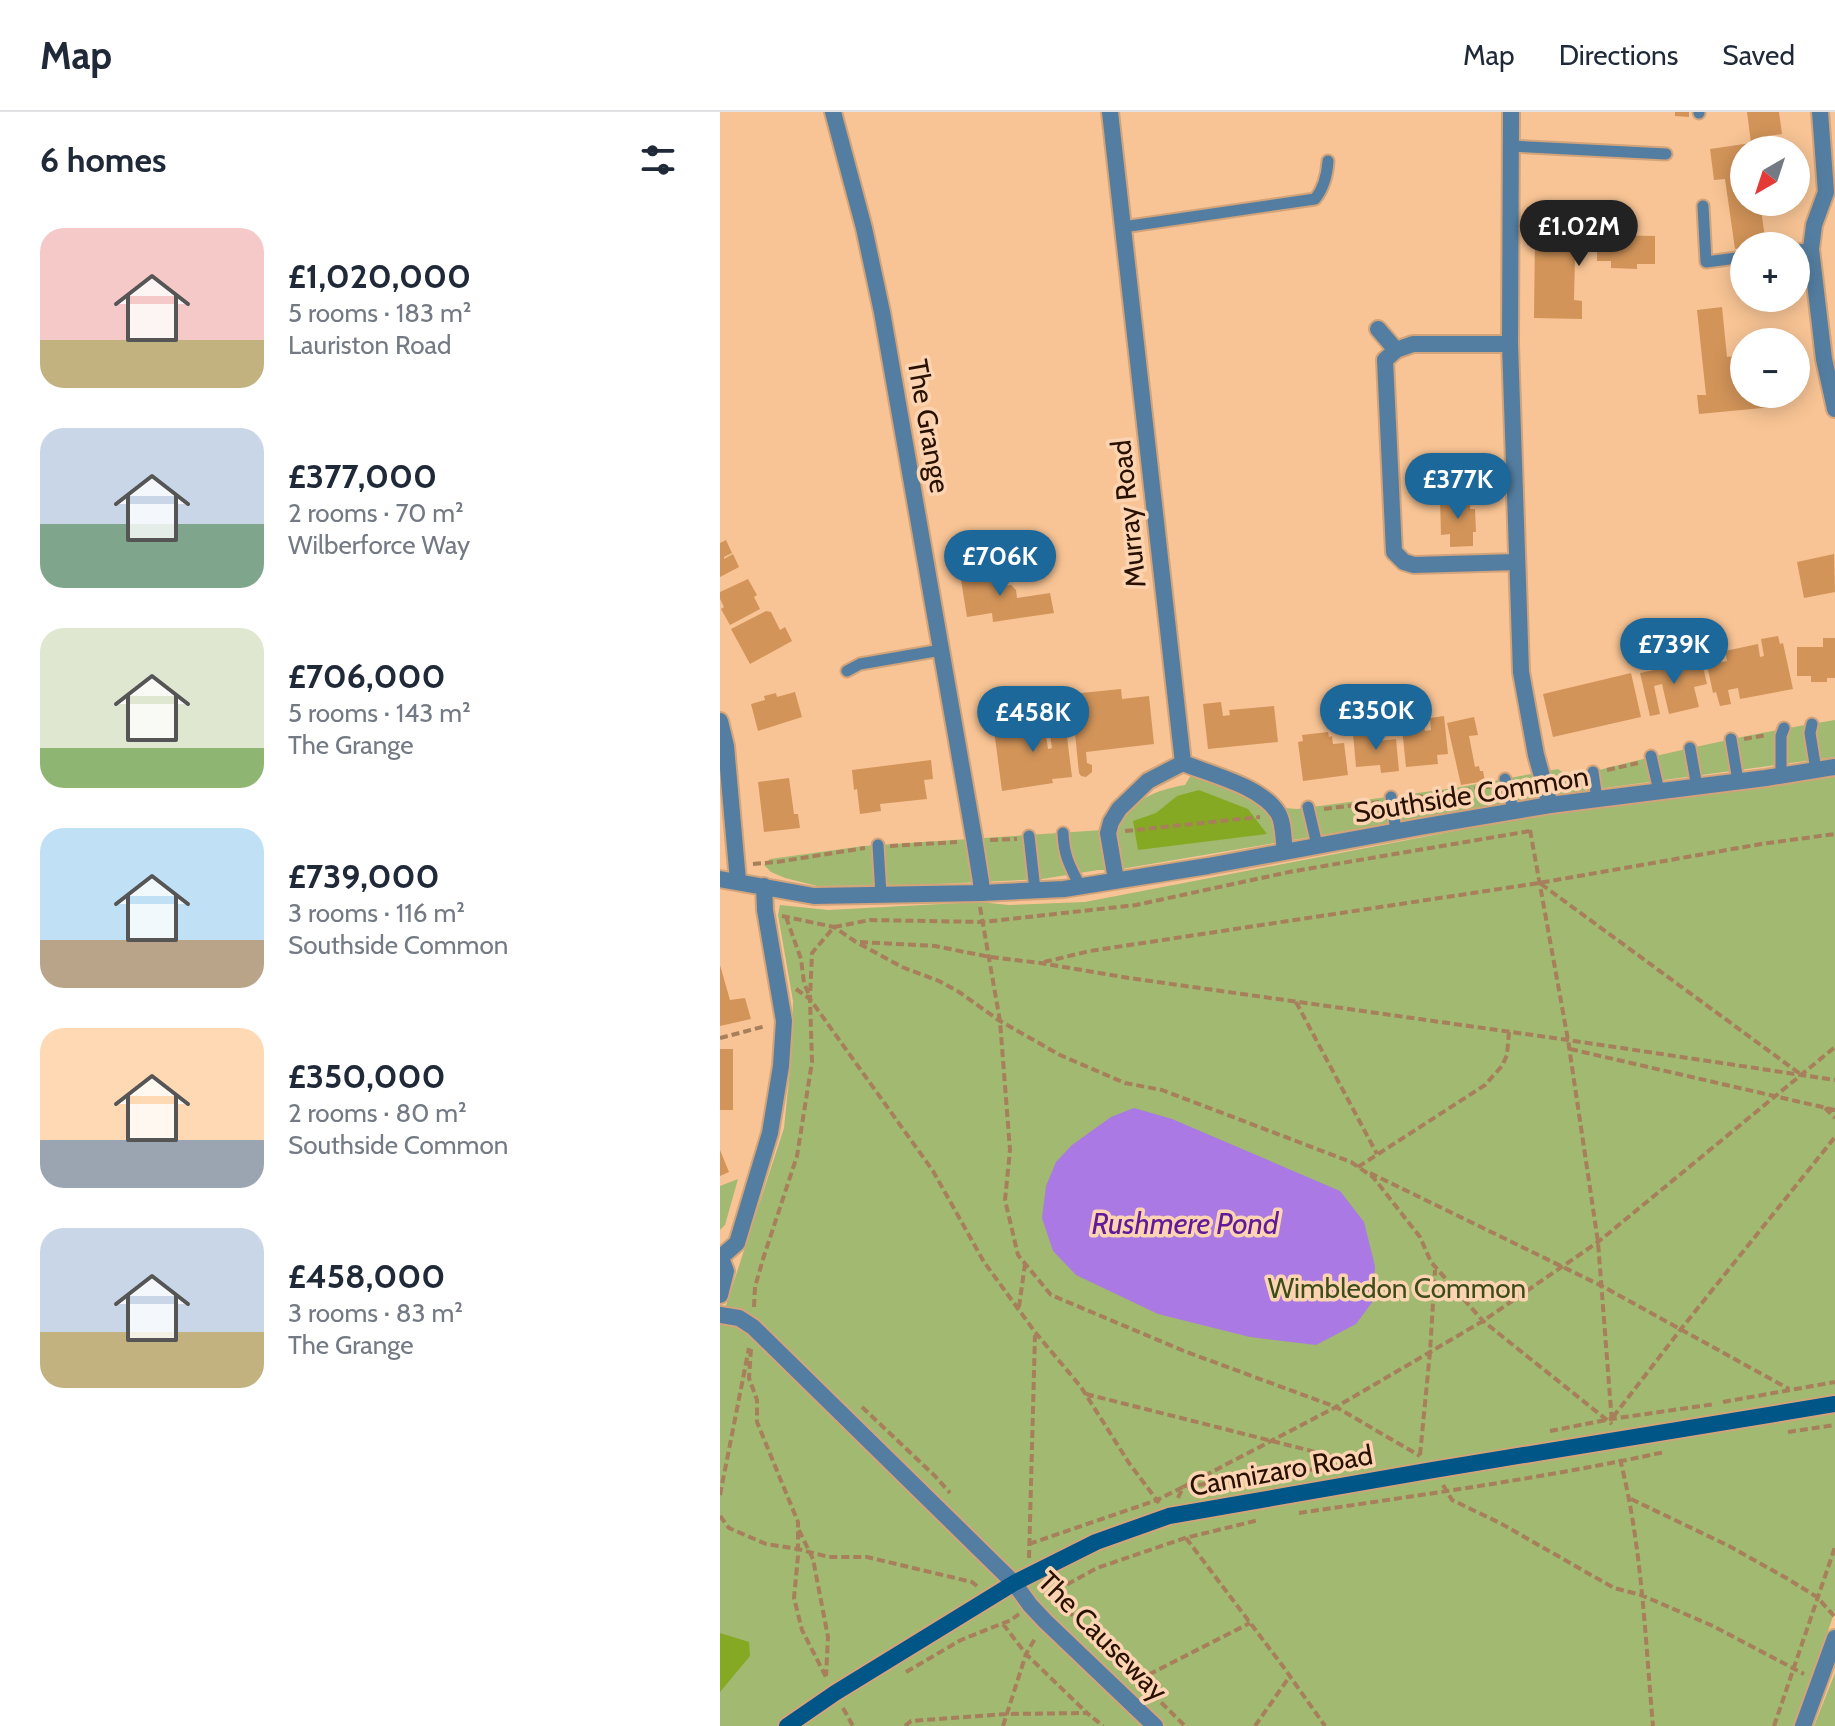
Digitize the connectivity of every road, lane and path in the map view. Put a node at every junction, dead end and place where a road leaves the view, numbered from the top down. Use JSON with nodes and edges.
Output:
{"nodes":[{"id":1,"x":833,"y":112,"type":"edge"},
{"id":2,"x":1110,"y":112,"type":"edge"},
{"id":3,"x":1511,"y":112,"type":"edge"},
{"id":4,"x":1820,"y":112,"type":"edge"},
{"id":5,"x":1511,"y":146,"type":"junction"},
{"id":6,"x":1666,"y":154,"type":"dead end"},
{"id":7,"x":1830,"y":156,"type":"edge"},
{"id":8,"x":1328,"y":161,"type":"dead end"},
{"id":9,"x":1830,"y":195,"type":"edge"},
{"id":10,"x":1703,"y":206,"type":"dead end"},
{"id":11,"x":1123,"y":227,"type":"junction"},
{"id":12,"x":1810,"y":234,"type":"edge"},
{"id":13,"x":1730,"y":259,"type":"edge"},
{"id":14,"x":1810,"y":277,"type":"edge"},
{"id":15,"x":1378,"y":329,"type":"dead end"},
{"id":16,"x":1510,"y":344,"type":"junction"},
{"id":17,"x":1396,"y":350,"type":"junction"},
{"id":18,"x":1830,"y":358,"type":"edge"},
{"id":19,"x":1835,"y":409,"type":"edge"},
{"id":20,"x":1517,"y":562,"type":"junction"},
{"id":21,"x":941,"y":650,"type":"junction"},
{"id":22,"x":847,"y":671,"type":"dead end"},
{"id":23,"x":720,"y":721,"type":"edge"},
{"id":24,"x":1812,"y":724,"type":"dead end"},
{"id":25,"x":1780,"y":732,"type":"dead end"},
{"id":26,"x":1731,"y":739,"type":"dead end"},
{"id":27,"x":1690,"y":748,"type":"dead end"},
{"id":28,"x":1651,"y":756,"type":"dead end"},
{"id":29,"x":1183,"y":763,"type":"junction"},
{"id":30,"x":1835,"y":767,"type":"edge"},
{"id":31,"x":1816,"y":770,"type":"junction"},
{"id":32,"x":1593,"y":772,"type":"dead end"},
{"id":33,"x":1781,"y":776,"type":"junction"},
{"id":34,"x":1505,"y":779,"type":"dead end"},
{"id":35,"x":1738,"y":781,"type":"junction"},
{"id":36,"x":1697,"y":787,"type":"junction"},
{"id":37,"x":1659,"y":791,"type":"junction"},
{"id":38,"x":1391,"y":797,"type":"dead end"},
{"id":39,"x":1597,"y":799,"type":"junction"},
{"id":40,"x":1550,"y":805,"type":"junction"},
{"id":41,"x":1308,"y":807,"type":"dead end"},
{"id":42,"x":1520,"y":811,"type":"junction"},
{"id":43,"x":1396,"y":831,"type":"junction"},
{"id":44,"x":1530,"y":831,"type":"junction"},
{"id":45,"x":1063,"y":833,"type":"dead end"},
{"id":46,"x":1835,"y":834,"type":"edge"},
{"id":47,"x":1029,"y":836,"type":"dead end"},
{"id":48,"x":878,"y":845,"type":"dead end"},
{"id":49,"x":1317,"y":845,"type":"junction"},
{"id":50,"x":1285,"y":851,"type":"junction"},
{"id":51,"x":720,"y":879,"type":"edge"},
{"id":52,"x":1116,"y":880,"type":"junction"},
{"id":53,"x":738,"y":881,"type":"junction"},
{"id":54,"x":1539,"y":883,"type":"junction"},
{"id":55,"x":764,"y":886,"type":"junction"},
{"id":56,"x":1080,"y":886,"type":"junction"},
{"id":57,"x":1035,"y":890,"type":"junction"},
{"id":58,"x":981,"y":893,"type":"junction"},
{"id":59,"x":881,"y":895,"type":"junction"},
{"id":60,"x":776,"y":914,"type":"dead end"},
{"id":61,"x":786,"y":917,"type":"junction"},
{"id":62,"x":983,"y":922,"type":"junction"},
{"id":63,"x":834,"y":927,"type":"junction"},
{"id":64,"x":856,"y":942,"type":"junction"},
{"id":65,"x":990,"y":957,"type":"junction"},
{"id":66,"x":1040,"y":963,"type":"junction"},
{"id":67,"x":788,"y":983,"type":"dead end"},
{"id":68,"x":810,"y":999,"type":"junction"},
{"id":69,"x":1296,"y":1002,"type":"junction"},
{"id":70,"x":784,"y":1021,"type":"junction"},
{"id":71,"x":1000,"y":1021,"type":"junction"},
{"id":72,"x":1509,"y":1032,"type":"junction"},
{"id":73,"x":720,"y":1038,"type":"edge"},
{"id":74,"x":1568,"y":1040,"type":"junction"},
{"id":75,"x":1835,"y":1047,"type":"edge"},
{"id":76,"x":1570,"y":1049,"type":"junction"},
{"id":77,"x":1801,"y":1075,"type":"junction"},
{"id":78,"x":1835,"y":1080,"type":"edge"},
{"id":79,"x":1776,"y":1095,"type":"junction"},
{"id":80,"x":1824,"y":1108,"type":"junction"},
{"id":81,"x":1835,"y":1110,"type":"edge"},
{"id":82,"x":1835,"y":1118,"type":"edge"},
{"id":83,"x":1835,"y":1137,"type":"edge"},
{"id":84,"x":1377,"y":1154,"type":"junction"},
{"id":85,"x":1358,"y":1167,"type":"junction"},
{"id":86,"x":1598,"y":1242,"type":"junction"},
{"id":87,"x":720,"y":1258,"type":"edge"},
{"id":88,"x":1025,"y":1264,"type":"junction"},
{"id":89,"x":1563,"y":1266,"type":"junction"},
{"id":90,"x":1435,"y":1268,"type":"junction"},
{"id":91,"x":1602,"y":1286,"type":"junction"},
{"id":92,"x":720,"y":1295,"type":"edge"},
{"id":93,"x":1019,"y":1309,"type":"junction"},
{"id":94,"x":720,"y":1315,"type":"edge"},
{"id":95,"x":1483,"y":1321,"type":"junction"},
{"id":96,"x":753,"y":1327,"type":"junction"},
{"id":97,"x":1681,"y":1329,"type":"junction"},
{"id":98,"x":1035,"y":1332,"type":"junction"},
{"id":99,"x":1430,"y":1352,"type":"junction"},
{"id":100,"x":1835,"y":1382,"type":"edge"},
{"id":101,"x":1791,"y":1390,"type":"junction"},
{"id":102,"x":1085,"y":1394,"type":"junction"},
{"id":103,"x":1835,"y":1404,"type":"edge"},
{"id":104,"x":1336,"y":1407,"type":"junction"},
{"id":105,"x":1835,"y":1425,"type":"edge"},
{"id":106,"x":1611,"y":1426,"type":"junction"},
{"id":107,"x":1545,"y":1432,"type":"dead end"},
{"id":108,"x":1776,"y":1433,"type":"dead end"},
{"id":109,"x":1271,"y":1441,"type":"junction"},
{"id":110,"x":1675,"y":1449,"type":"dead end"},
{"id":111,"x":1420,"y":1455,"type":"junction"},
{"id":112,"x":1405,"y":1457,"type":"dead end"},
{"id":113,"x":1620,"y":1461,"type":"junction"},
{"id":114,"x":1433,"y":1470,"type":"junction"},
{"id":115,"x":1183,"y":1487,"type":"junction"},
{"id":116,"x":1447,"y":1491,"type":"junction"},
{"id":117,"x":720,"y":1495,"type":"edge"},
{"id":118,"x":1630,"y":1498,"type":"junction"},
{"id":119,"x":1157,"y":1500,"type":"junction"},
{"id":120,"x":1297,"y":1513,"type":"dead end"},
{"id":121,"x":720,"y":1516,"type":"edge"},
{"id":122,"x":1169,"y":1516,"type":"junction"},
{"id":123,"x":1267,"y":1518,"type":"dead end"},
{"id":124,"x":798,"y":1528,"type":"junction"},
{"id":125,"x":1185,"y":1538,"type":"junction"},
{"id":126,"x":1029,"y":1544,"type":"junction"},
{"id":127,"x":1835,"y":1547,"type":"edge"},
{"id":128,"x":798,"y":1549,"type":"junction"},
{"id":129,"x":809,"y":1552,"type":"junction"},
{"id":130,"x":1029,"y":1575,"type":"junction"},
{"id":131,"x":1014,"y":1583,"type":"junction"},
{"id":132,"x":1050,"y":1594,"type":"junction"},
{"id":133,"x":1641,"y":1595,"type":"junction"},
{"id":134,"x":993,"y":1596,"type":"junction"},
{"id":135,"x":1817,"y":1597,"type":"junction"},
{"id":136,"x":1030,"y":1605,"type":"junction"},
{"id":137,"x":1835,"y":1617,"type":"edge"},
{"id":138,"x":1045,"y":1621,"type":"junction"},
{"id":139,"x":1250,"y":1623,"type":"junction"},
{"id":140,"x":1003,"y":1624,"type":"junction"},
{"id":141,"x":1835,"y":1638,"type":"edge"},
{"id":142,"x":1026,"y":1654,"type":"junction"},
{"id":143,"x":1794,"y":1670,"type":"junction"},
{"id":144,"x":1290,"y":1676,"type":"junction"},
{"id":145,"x":896,"y":1678,"type":"dead end"},
{"id":146,"x":1138,"y":1680,"type":"junction"},
{"id":147,"x":1819,"y":1682,"type":"junction"},
{"id":148,"x":831,"y":1686,"type":"junction"},
{"id":149,"x":1087,"y":1713,"type":"junction"},
{"id":150,"x":1006,"y":1714,"type":"junction"},
{"id":151,"x":787,"y":1726,"type":"edge"},
{"id":152,"x":853,"y":1726,"type":"edge"},
{"id":153,"x":905,"y":1726,"type":"edge"},
{"id":154,"x":1003,"y":1726,"type":"edge"},
{"id":155,"x":1103,"y":1726,"type":"edge"},
{"id":156,"x":1155,"y":1726,"type":"edge"},
{"id":157,"x":1185,"y":1726,"type":"edge"},
{"id":158,"x":1255,"y":1726,"type":"edge"},
{"id":159,"x":1325,"y":1726,"type":"edge"},
{"id":160,"x":1653,"y":1726,"type":"edge"},
{"id":161,"x":1774,"y":1726,"type":"edge"},
{"id":162,"x":1803,"y":1726,"type":"edge"}],
"edges":[{"from":1,"to":21,"type":"street","name":"The Grange"},
{"from":2,"to":11,"type":"street","name":"Murray Road"},
{"from":3,"to":5,"type":"street"},
{"from":4,"to":7,"type":"street"},
{"from":5,"to":6,"type":"lane"},
{"from":5,"to":16,"type":"street"},
{"from":7,"to":9,"type":"street"},
{"from":8,"to":11,"type":"lane"},
{"from":9,"to":12,"type":"street"},
{"from":10,"to":13,"type":"lane"},
{"from":11,"to":29,"type":"street","name":"Murray Road"},
{"from":14,"to":18,"type":"street"},
{"from":15,"to":17,"type":"street"},
{"from":16,"to":17,"type":"street"},
{"from":16,"to":20,"type":"street"},
{"from":17,"to":20,"type":"street"},
{"from":18,"to":19,"type":"street"},
{"from":20,"to":40,"type":"street"},
{"from":21,"to":22,"type":"lane"},
{"from":21,"to":58,"type":"street","name":"The Grange"},
{"from":23,"to":53,"type":"street"},
{"from":24,"to":31,"type":"lane"},
{"from":25,"to":33,"type":"lane"},
{"from":26,"to":35,"type":"lane"},
{"from":27,"to":36,"type":"lane"},
{"from":28,"to":37,"type":"lane"},
{"from":29,"to":50,"type":"street"},
{"from":29,"to":52,"type":"street"},
{"from":30,"to":31,"type":"street","name":"Southside Common"},
{"from":31,"to":33,"type":"street","name":"Southside Common"},
{"from":32,"to":39,"type":"lane"},
{"from":33,"to":35,"type":"street","name":"Southside Common"},
{"from":34,"to":42,"type":"lane"},
{"from":35,"to":36,"type":"street","name":"Southside Common"},
{"from":36,"to":37,"type":"street","name":"Southside Common"},
{"from":37,"to":39,"type":"street","name":"Southside Common"},
{"from":38,"to":43,"type":"lane"},
{"from":39,"to":40,"type":"street","name":"Southside Common"},
{"from":40,"to":42,"type":"street","name":"Southside Common"},
{"from":41,"to":49,"type":"lane"},
{"from":42,"to":43,"type":"street","name":"Southside Common"},
{"from":42,"to":44,"type":"path"},
{"from":43,"to":49,"type":"street","name":"Southside Common"},
{"from":44,"to":54,"type":"path"},
{"from":44,"to":62,"type":"path"},
{"from":45,"to":56,"type":"lane"},
{"from":46,"to":54,"type":"path"},
{"from":47,"to":57,"type":"lane"},
{"from":48,"to":59,"type":"lane"},
{"from":49,"to":50,"type":"street","name":"Southside Common"},
{"from":50,"to":52,"type":"street","name":"Southside Common"},
{"from":51,"to":53,"type":"street","name":"Southside Common"},
{"from":52,"to":56,"type":"street","name":"Southside Common"},
{"from":53,"to":55,"type":"street","name":"Southside Common"},
{"from":54,"to":66,"type":"path"},
{"from":54,"to":74,"type":"path"},
{"from":54,"to":77,"type":"path"},
{"from":55,"to":59,"type":"street","name":"Southside Common"},
{"from":55,"to":70,"type":"street"},
{"from":56,"to":57,"type":"street","name":"Southside Common"},
{"from":57,"to":58,"type":"street","name":"Southside Common"},
{"from":58,"to":59,"type":"street","name":"Southside Common"},
{"from":58,"to":62,"type":"path"},
{"from":60,"to":61,"type":"path"},
{"from":61,"to":63,"type":"path"},
{"from":61,"to":68,"type":"path"},
{"from":62,"to":63,"type":"path"},
{"from":62,"to":65,"type":"path"},
{"from":63,"to":64,"type":"path"},
{"from":63,"to":68,"type":"path"},
{"from":64,"to":65,"type":"path"},
{"from":64,"to":71,"type":"path"},
{"from":65,"to":66,"type":"path"},
{"from":65,"to":71,"type":"path"},
{"from":66,"to":69,"type":"path"},
{"from":67,"to":68,"type":"path"},
{"from":68,"to":93,"type":"path"},
{"from":68,"to":96,"type":"path"},
{"from":69,"to":72,"type":"path"},
{"from":69,"to":84,"type":"path"},
{"from":70,"to":73,"type":"path"},
{"from":70,"to":87,"type":"street"},
{"from":71,"to":85,"type":"path"},
{"from":71,"to":88,"type":"path"},
{"from":72,"to":74,"type":"path"},
{"from":72,"to":84,"type":"path"},
{"from":74,"to":76,"type":"path"},
{"from":74,"to":77,"type":"path"},
{"from":75,"to":77,"type":"path"},
{"from":76,"to":79,"type":"path"},
{"from":76,"to":86,"type":"path"},
{"from":77,"to":78,"type":"path"},
{"from":77,"to":79,"type":"path"},
{"from":79,"to":80,"type":"path"},
{"from":79,"to":86,"type":"path"},
{"from":80,"to":81,"type":"path"},
{"from":80,"to":82,"type":"path"},
{"from":83,"to":97,"type":"path"},
{"from":84,"to":85,"type":"path"},
{"from":85,"to":89,"type":"path"},
{"from":85,"to":90,"type":"path"},
{"from":86,"to":89,"type":"path"},
{"from":86,"to":91,"type":"path"},
{"from":87,"to":92,"type":"street"},
{"from":88,"to":93,"type":"path"},
{"from":88,"to":104,"type":"path"},
{"from":89,"to":91,"type":"path"},
{"from":89,"to":95,"type":"path"},
{"from":90,"to":95,"type":"path"},
{"from":90,"to":99,"type":"path"},
{"from":91,"to":97,"type":"path"},
{"from":91,"to":106,"type":"path"},
{"from":93,"to":98,"type":"path"},
{"from":94,"to":96,"type":"street"},
{"from":95,"to":99,"type":"path"},
{"from":95,"to":106,"type":"path"},
{"from":96,"to":117,"type":"path"},
{"from":96,"to":124,"type":"path"},
{"from":96,"to":131,"type":"street","name":"The Causeway"},
{"from":97,"to":101,"type":"path"},
{"from":97,"to":106,"type":"path"},
{"from":98,"to":102,"type":"path"},
{"from":98,"to":126,"type":"path"},
{"from":99,"to":104,"type":"path"},
{"from":99,"to":111,"type":"path"},
{"from":100,"to":101,"type":"path"},
{"from":101,"to":106,"type":"path"},
{"from":102,"to":109,"type":"path"},
{"from":102,"to":119,"type":"path"},
{"from":103,"to":106,"type":"main road","name":"Cannizaro Road"},
{"from":104,"to":109,"type":"path"},
{"from":104,"to":111,"type":"path"},
{"from":105,"to":108,"type":"path"},
{"from":106,"to":107,"type":"path"},
{"from":106,"to":113,"type":"path"},
{"from":106,"to":114,"type":"main road","name":"Cannizaro Road"},
{"from":109,"to":115,"type":"path"},
{"from":109,"to":115,"type":"path"},
{"from":110,"to":113,"type":"path"},
{"from":111,"to":112,"type":"path"},
{"from":111,"to":114,"type":"path"},
{"from":113,"to":116,"type":"path"},
{"from":113,"to":118,"type":"path"},
{"from":114,"to":116,"type":"path"},
{"from":114,"to":122,"type":"main road","name":"Cannizaro Road"},
{"from":115,"to":119,"type":"path"},
{"from":115,"to":122,"type":"path"},
{"from":116,"to":120,"type":"path"},
{"from":116,"to":133,"type":"path"},
{"from":118,"to":133,"type":"path"},
{"from":118,"to":135,"type":"path"},
{"from":119,"to":122,"type":"path"},
{"from":119,"to":126,"type":"path"},
{"from":121,"to":128,"type":"path"},
{"from":122,"to":130,"type":"main road","name":"Cannizaro Road"},
{"from":123,"to":125,"type":"path"},
{"from":124,"to":128,"type":"path"},
{"from":124,"to":129,"type":"path"},
{"from":125,"to":132,"type":"path"},
{"from":125,"to":139,"type":"path"},
{"from":126,"to":130,"type":"path"},
{"from":127,"to":135,"type":"path"},
{"from":128,"to":129,"type":"path"},
{"from":128,"to":148,"type":"path"},
{"from":129,"to":134,"type":"path"},
{"from":129,"to":148,"type":"path"},
{"from":130,"to":131,"type":"main road","name":"Cannizaro Road"},
{"from":130,"to":132,"type":"path"},
{"from":131,"to":134,"type":"main road","name":"Cannizaro Road"},
{"from":131,"to":136,"type":"street","name":"The Causeway"},
{"from":132,"to":136,"type":"path"},
{"from":132,"to":146,"type":"path"},
{"from":133,"to":143,"type":"path"},
{"from":133,"to":160,"type":"path"},
{"from":134,"to":148,"type":"main road","name":"Cannizaro Road"},
{"from":135,"to":137,"type":"path"},
{"from":135,"to":143,"type":"path"},
{"from":136,"to":138,"type":"street","name":"The Causeway"},
{"from":136,"to":140,"type":"path"},
{"from":138,"to":142,"type":"path"},
{"from":138,"to":156,"type":"street","name":"The Causeway"},
{"from":139,"to":144,"type":"path"},
{"from":139,"to":146,"type":"path"},
{"from":140,"to":142,"type":"path"},
{"from":140,"to":145,"type":"path"},
{"from":141,"to":147,"type":"street"},
{"from":142,"to":149,"type":"path"},
{"from":142,"to":150,"type":"path"},
{"from":143,"to":147,"type":"path"},
{"from":143,"to":161,"type":"path"},
{"from":144,"to":158,"type":"path"},
{"from":144,"to":159,"type":"path"},
{"from":146,"to":157,"type":"path"},
{"from":147,"to":162,"type":"street"},
{"from":148,"to":151,"type":"main road","name":"Cannizaro Road"},
{"from":148,"to":152,"type":"path"},
{"from":149,"to":150,"type":"path"},
{"from":149,"to":155,"type":"path"},
{"from":150,"to":153,"type":"path"},
{"from":150,"to":154,"type":"path"}]}
